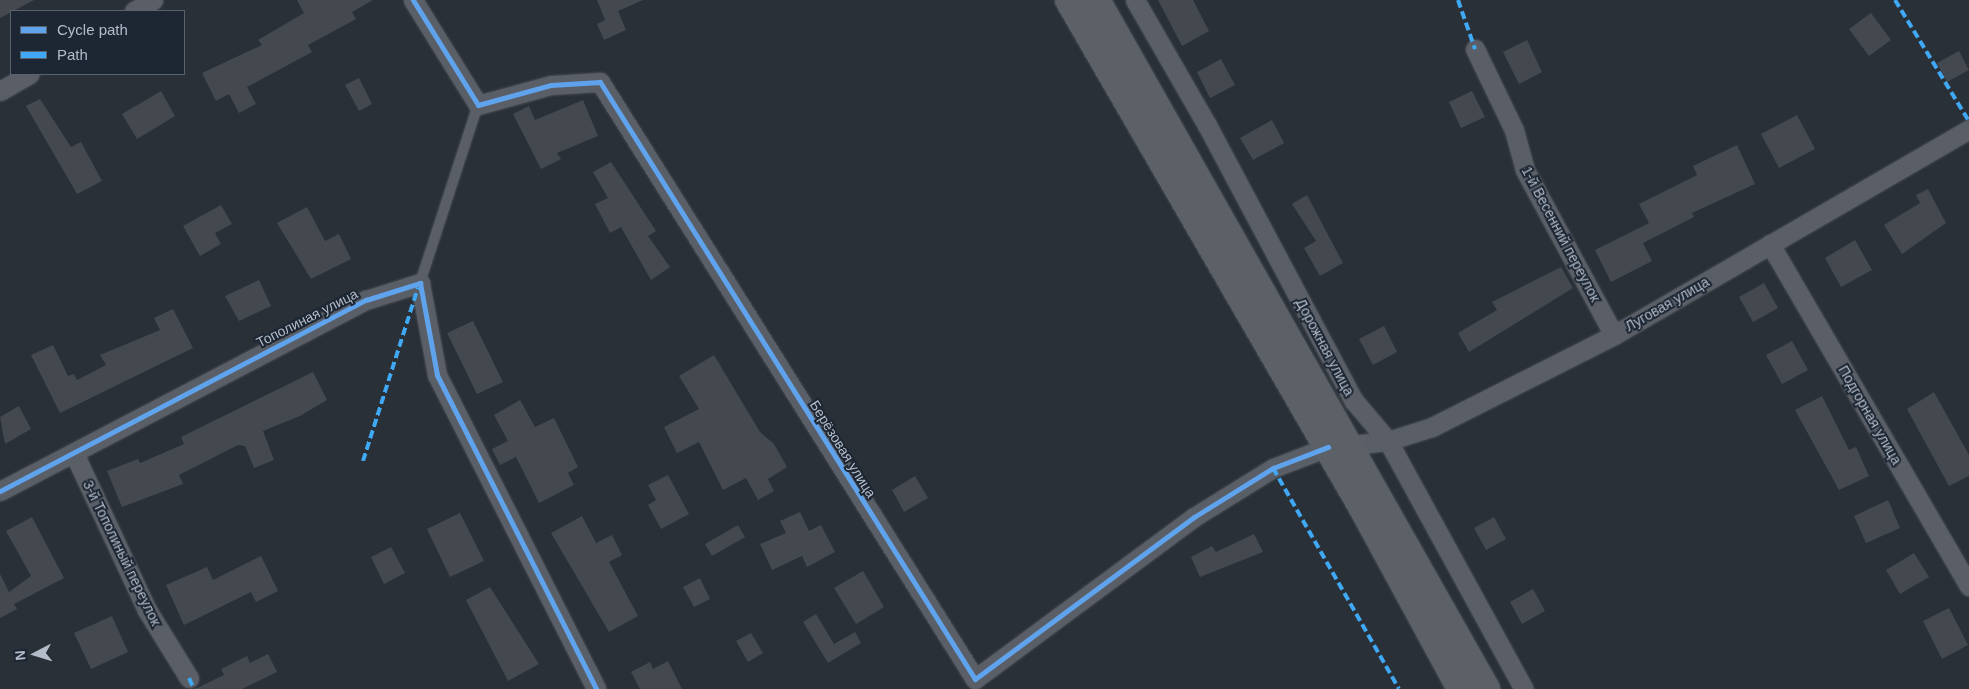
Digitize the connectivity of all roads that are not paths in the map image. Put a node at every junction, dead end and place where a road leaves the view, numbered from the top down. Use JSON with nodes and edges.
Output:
{"nodes":[{"id":1,"x":153,"y":0,"type":"edge"},
{"id":2,"x":413,"y":0,"type":"edge"},
{"id":3,"x":1070,"y":0,"type":"edge"},
{"id":4,"x":1096,"y":0,"type":"edge"},
{"id":5,"x":1135,"y":0,"type":"edge"},
{"id":6,"x":136,"y":10,"type":"edge"},
{"id":7,"x":1474,"y":49,"type":"dead end"},
{"id":8,"x":28,"y":75,"type":"edge"},
{"id":9,"x":0,"y":92,"type":"edge"},
{"id":10,"x":478,"y":105,"type":"junction"},
{"id":11,"x":1969,"y":130,"type":"edge"},
{"id":12,"x":1770,"y":244,"type":"junction"},
{"id":13,"x":420,"y":283,"type":"junction"},
{"id":14,"x":1614,"y":335,"type":"junction"},
{"id":15,"x":1388,"y":441,"type":"junction"},
{"id":16,"x":1340,"y":446,"type":"junction"},
{"id":17,"x":74,"y":453,"type":"junction"},
{"id":18,"x":0,"y":491,"type":"edge"},
{"id":19,"x":1969,"y":586,"type":"edge"},
{"id":20,"x":189,"y":678,"type":"dead end"},
{"id":21,"x":1452,"y":683,"type":"edge"},
{"id":22,"x":596,"y":689,"type":"edge"},
{"id":23,"x":1486,"y":689,"type":"edge"},
{"id":24,"x":1524,"y":689,"type":"edge"}],
"edges":[{"from":1,"to":6,"type":"street"},
{"from":2,"to":10,"type":"street"},
{"from":3,"to":16,"type":"main road","name":"Дорожная улица"},
{"from":4,"to":16,"type":"main road","name":"Дорожная улица"},
{"from":5,"to":15,"type":"street","name":"Дорожная улица"},
{"from":7,"to":14,"type":"street","name":"1-й Весенний переулок"},
{"from":8,"to":9,"type":"street"},
{"from":10,"to":13,"type":"lane"},
{"from":10,"to":16,"type":"street","name":"Берёзовая улица"},
{"from":11,"to":12,"type":"street","name":"Луговая улица"},
{"from":12,"to":14,"type":"street","name":"Луговая улица"},
{"from":12,"to":19,"type":"street","name":"Подгорная улица"},
{"from":13,"to":17,"type":"street","name":"Тополиная улица"},
{"from":13,"to":22,"type":"street"},
{"from":14,"to":15,"type":"street","name":"Луговая улица"},
{"from":15,"to":16,"type":"street","name":"Луговая улица"},
{"from":15,"to":24,"type":"street","name":"Дорожная улица"},
{"from":16,"to":21,"type":"main road","name":"Дорожная улица"},
{"from":16,"to":23,"type":"main road","name":"Дорожная улица"},
{"from":17,"to":18,"type":"street","name":"Тополиная улица"},
{"from":17,"to":20,"type":"street","name":"3-й Тополиный переулок"}]}
